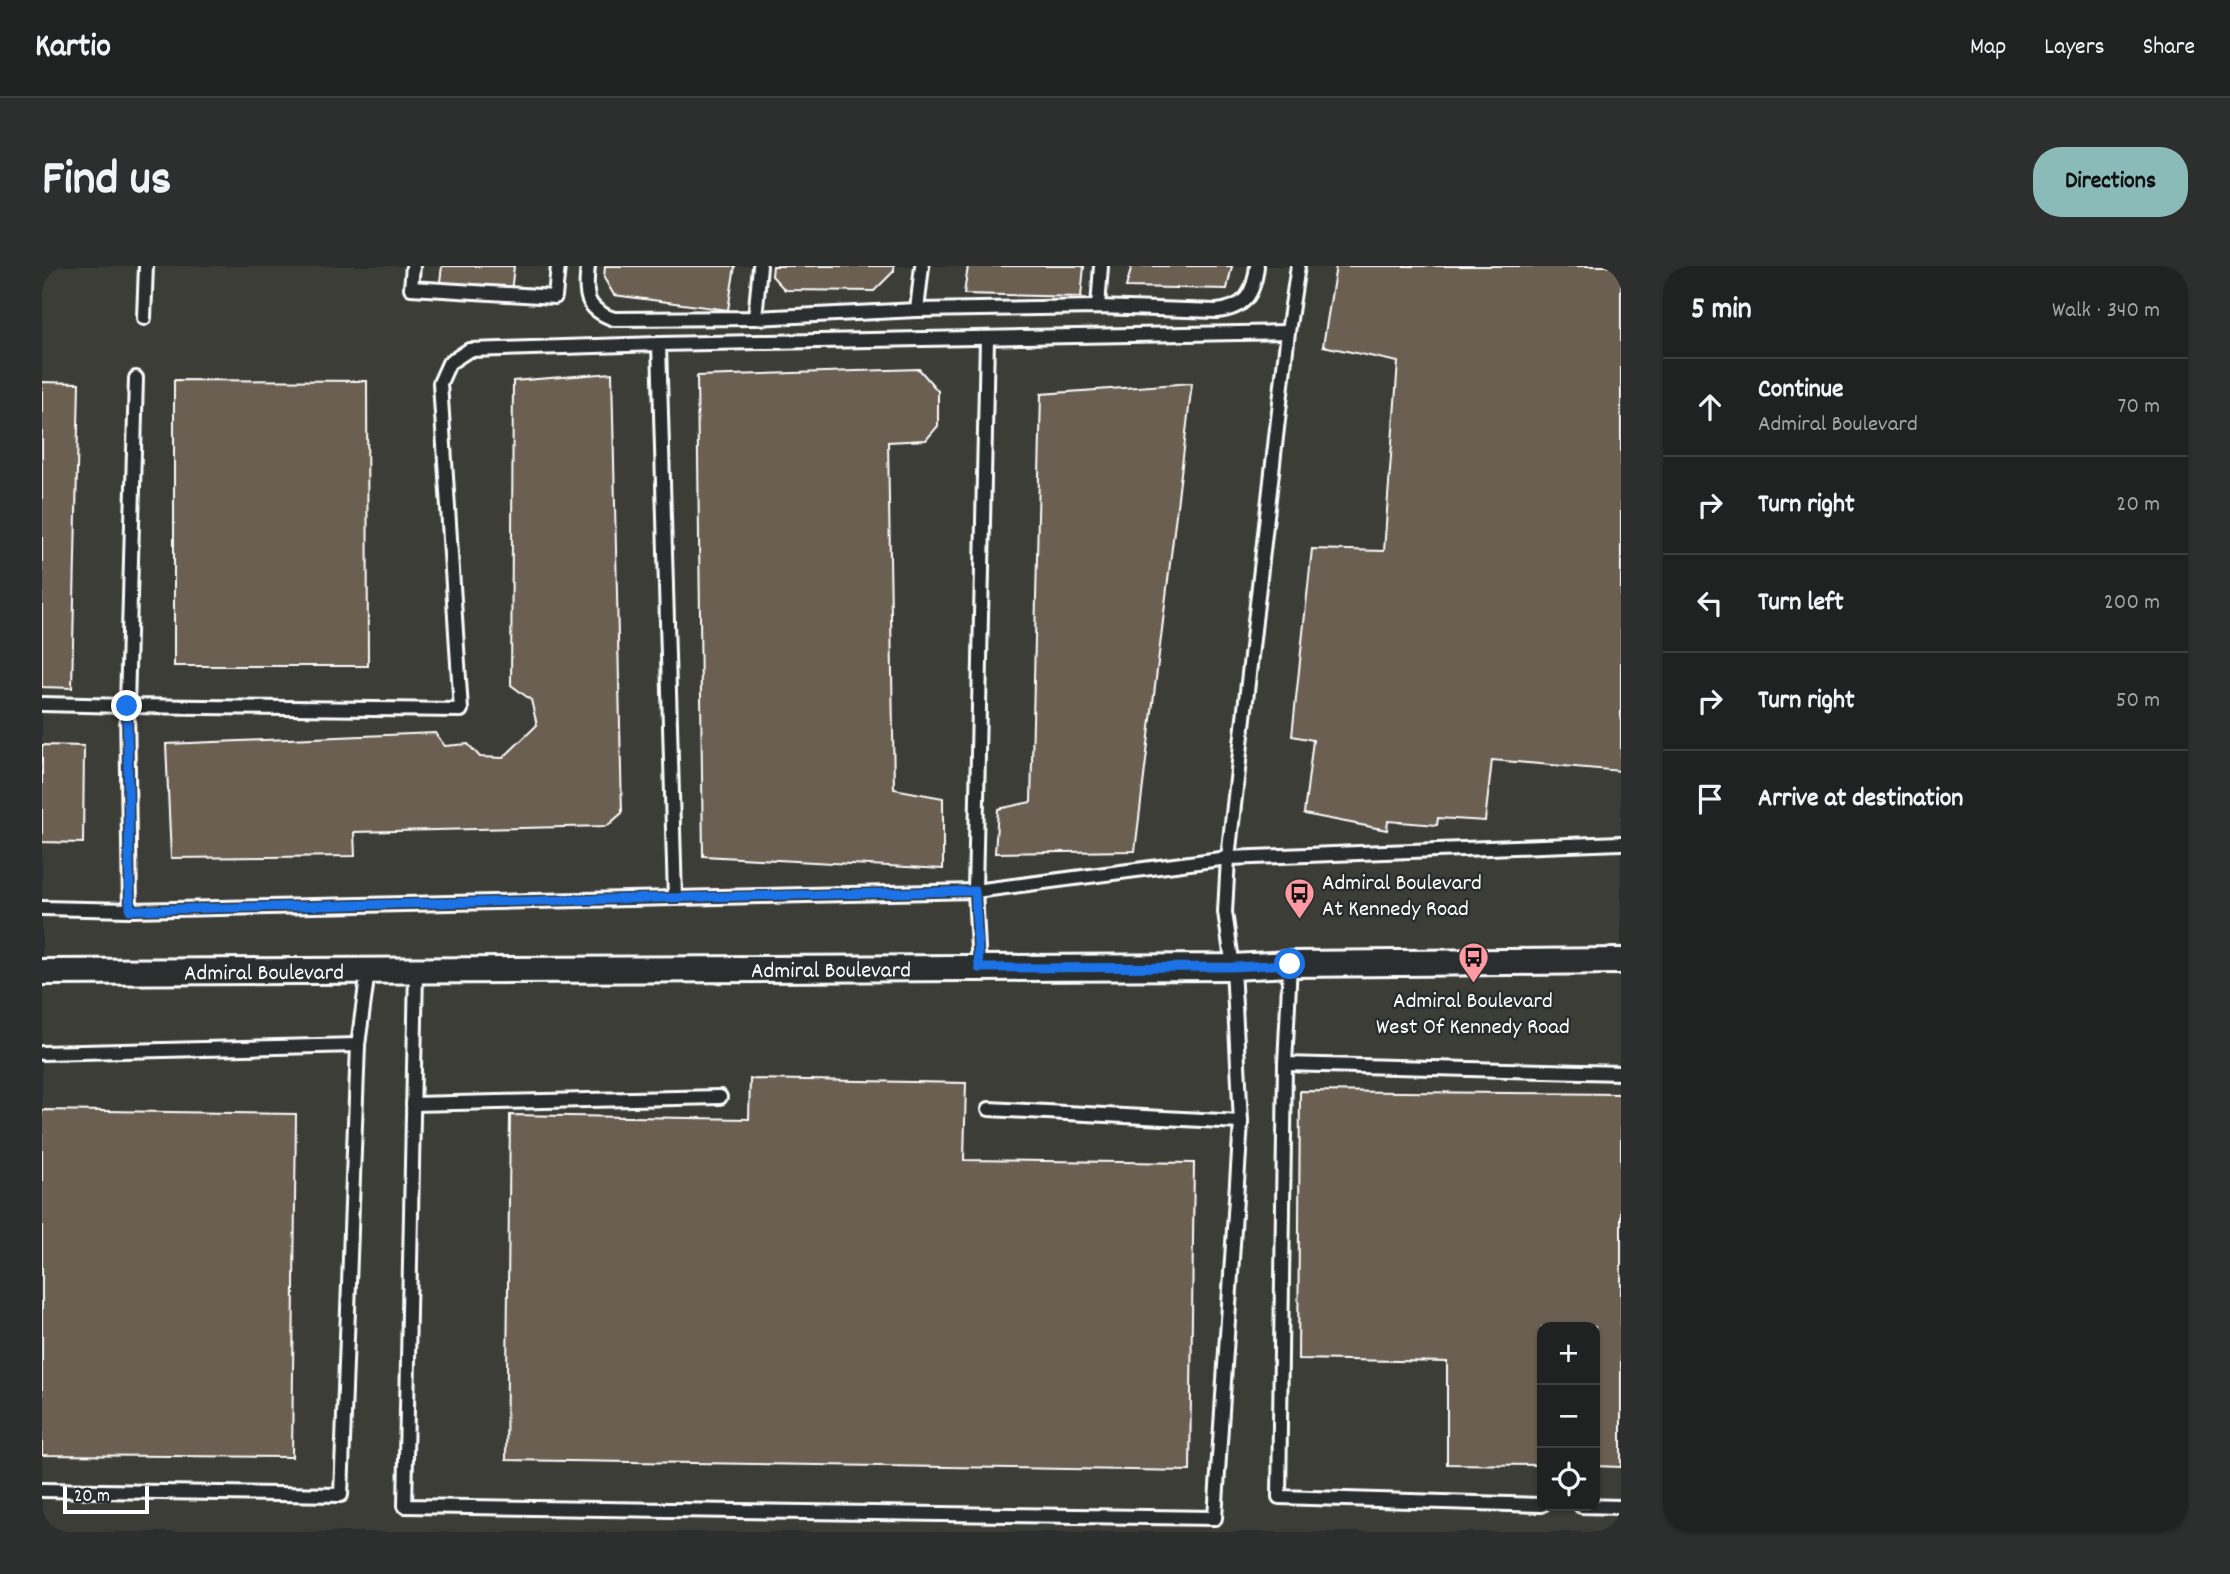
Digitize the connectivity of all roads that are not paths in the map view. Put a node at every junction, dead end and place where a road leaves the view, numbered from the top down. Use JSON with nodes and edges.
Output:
{"nodes":[{"id":1,"x":146,"y":266,"type":"edge"},
{"id":2,"x":413,"y":266,"type":"edge"},
{"id":3,"x":558,"y":266,"type":"edge"},
{"id":4,"x":588,"y":266,"type":"edge"},
{"id":5,"x":760,"y":266,"type":"edge"},
{"id":6,"x":922,"y":266,"type":"edge"},
{"id":7,"x":1101,"y":266,"type":"edge"},
{"id":8,"x":1257,"y":266,"type":"edge"},
{"id":9,"x":1298,"y":266,"type":"edge"},
{"id":10,"x":1098,"y":307,"type":"junction"},
{"id":11,"x":916,"y":310,"type":"junction"},
{"id":12,"x":144,"y":318,"type":"dead end"},
{"id":13,"x":755,"y":318,"type":"junction"},
{"id":14,"x":1288,"y":332,"type":"junction"},
{"id":15,"x":987,"y":339,"type":"junction"},
{"id":16,"x":659,"y":344,"type":"junction"},
{"id":17,"x":136,"y":379,"type":"dead end"},
{"id":18,"x":42,"y":704,"type":"edge"},
{"id":19,"x":127,"y":706,"type":"junction"},
{"id":20,"x":1621,"y":842,"type":"edge"},
{"id":21,"x":1228,"y":858,"type":"junction"},
{"id":22,"x":975,"y":891,"type":"junction"},
{"id":23,"x":675,"y":898,"type":"junction"},
{"id":24,"x":42,"y":908,"type":"edge"},
{"id":25,"x":130,"y":910,"type":"junction"},
{"id":26,"x":1621,"y":961,"type":"edge"},
{"id":27,"x":1290,"y":964,"type":"junction"},
{"id":28,"x":1233,"y":967,"type":"junction"},
{"id":29,"x":979,"y":968,"type":"junction"},
{"id":30,"x":368,"y":971,"type":"junction"},
{"id":31,"x":416,"y":971,"type":"junction"},
{"id":32,"x":42,"y":972,"type":"edge"},
{"id":33,"x":358,"y":1045,"type":"junction"},
{"id":34,"x":42,"y":1053,"type":"edge"},
{"id":35,"x":1284,"y":1064,"type":"junction"},
{"id":36,"x":1621,"y":1073,"type":"edge"},
{"id":37,"x":720,"y":1097,"type":"dead end"},
{"id":38,"x":413,"y":1104,"type":"junction"},
{"id":39,"x":989,"y":1109,"type":"dead end"},
{"id":40,"x":1241,"y":1122,"type":"junction"},
{"id":41,"x":42,"y":1490,"type":"edge"},
{"id":42,"x":1537,"y":1505,"type":"edge"},
{"id":43,"x":1600,"y":1506,"type":"edge"},
{"id":44,"x":1621,"y":1507,"type":"edge"}],
"edges":[{"from":1,"to":12,"type":"lane"},
{"from":2,"to":3,"type":"lane"},
{"from":4,"to":13,"type":"lane"},
{"from":5,"to":13,"type":"lane"},
{"from":6,"to":11,"type":"lane"},
{"from":7,"to":10,"type":"lane"},
{"from":8,"to":10,"type":"lane"},
{"from":9,"to":14,"type":"lane"},
{"from":10,"to":11,"type":"lane"},
{"from":11,"to":13,"type":"lane"},
{"from":14,"to":15,"type":"lane"},
{"from":14,"to":21,"type":"lane"},
{"from":15,"to":16,"type":"lane"},
{"from":15,"to":22,"type":"lane"},
{"from":16,"to":19,"type":"lane"},
{"from":16,"to":23,"type":"lane"},
{"from":17,"to":19,"type":"lane"},
{"from":18,"to":19,"type":"lane"},
{"from":19,"to":25,"type":"lane"},
{"from":20,"to":21,"type":"lane"},
{"from":21,"to":22,"type":"lane"},
{"from":21,"to":28,"type":"lane"},
{"from":22,"to":23,"type":"lane"},
{"from":22,"to":29,"type":"lane"},
{"from":23,"to":25,"type":"lane"},
{"from":24,"to":25,"type":"lane"},
{"from":26,"to":27,"type":"street","name":"Admiral Boulevard"},
{"from":27,"to":28,"type":"street","name":"Admiral Boulevard"},
{"from":27,"to":35,"type":"lane"},
{"from":28,"to":29,"type":"street","name":"Admiral Boulevard"},
{"from":28,"to":40,"type":"lane"},
{"from":29,"to":31,"type":"street","name":"Admiral Boulevard"},
{"from":30,"to":31,"type":"street","name":"Admiral Boulevard"},
{"from":30,"to":32,"type":"street","name":"Admiral Boulevard"},
{"from":30,"to":33,"type":"lane"},
{"from":31,"to":38,"type":"lane"},
{"from":33,"to":34,"type":"lane"},
{"from":33,"to":41,"type":"lane"},
{"from":35,"to":36,"type":"lane"},
{"from":35,"to":42,"type":"lane"},
{"from":37,"to":38,"type":"lane"},
{"from":38,"to":40,"type":"lane"},
{"from":39,"to":40,"type":"lane"},
{"from":43,"to":44,"type":"lane"}]}
